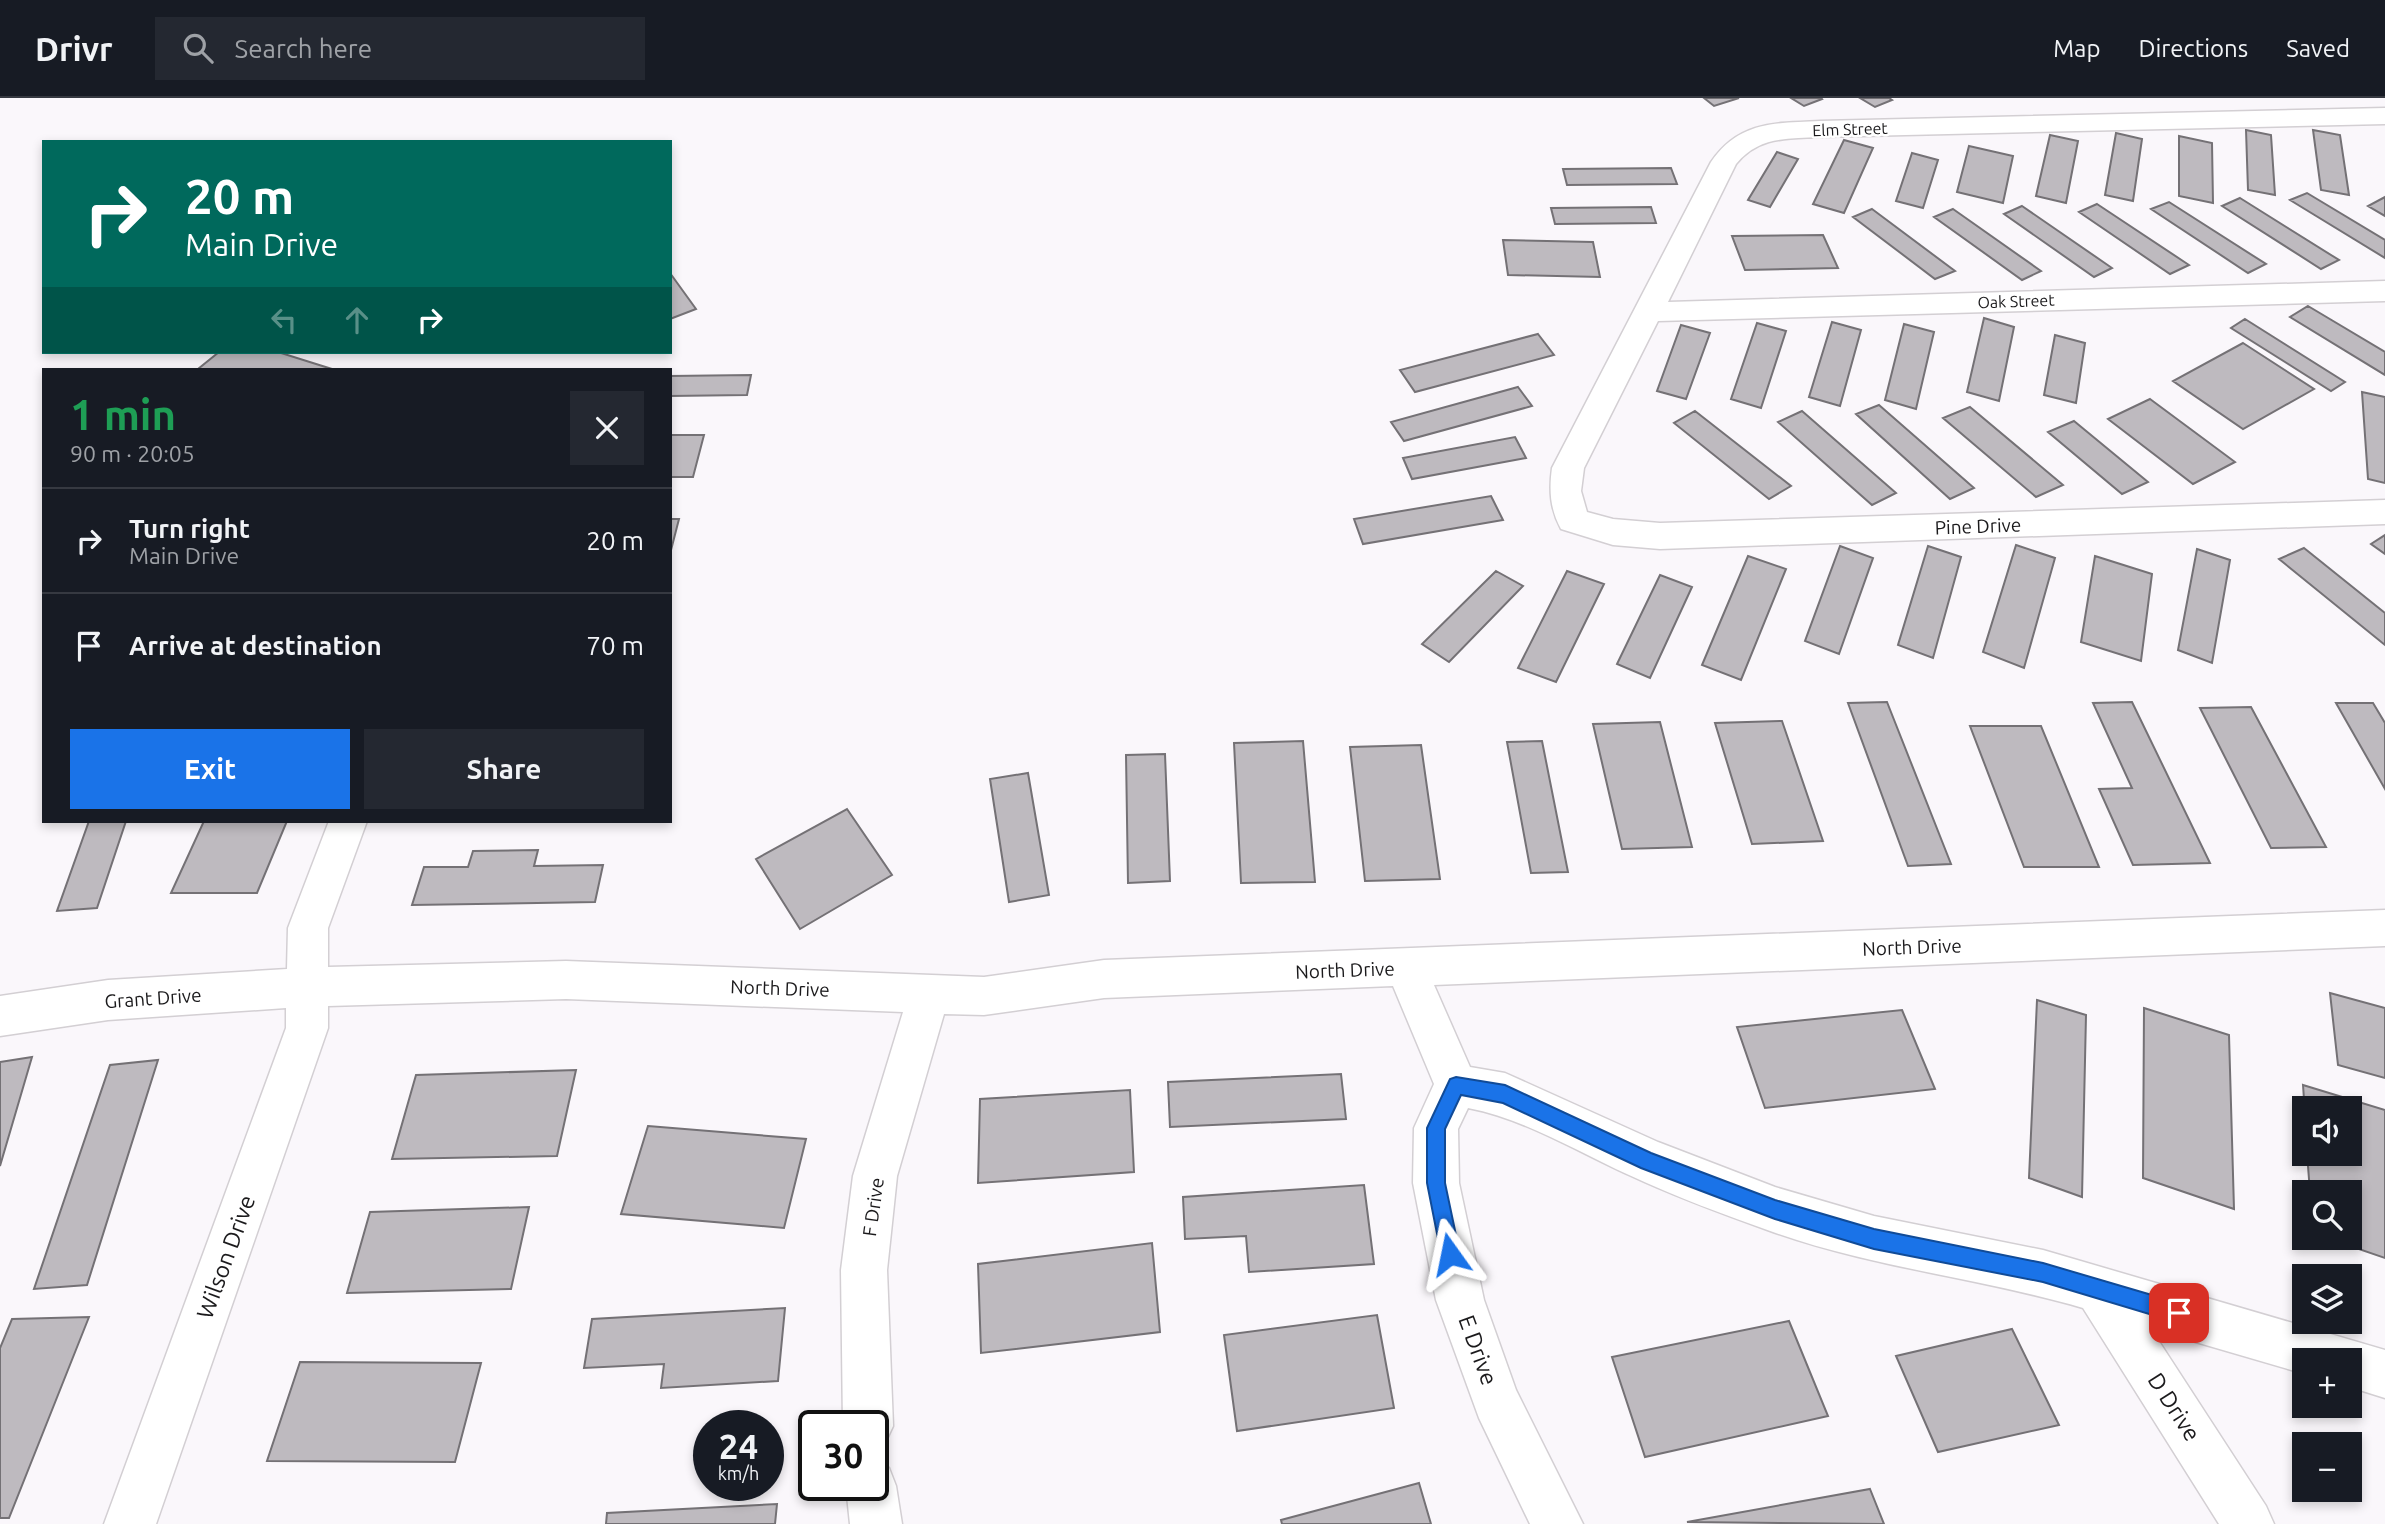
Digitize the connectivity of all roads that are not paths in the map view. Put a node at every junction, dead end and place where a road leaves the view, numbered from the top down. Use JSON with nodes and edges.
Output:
{"nodes":[{"id":1,"x":2133,"y":98,"type":"edge"},
{"id":2,"x":2385,"y":116,"type":"edge"},
{"id":3,"x":2150,"y":121,"type":"junction"},
{"id":4,"x":2385,"y":291,"type":"edge"},
{"id":5,"x":1647,"y":312,"type":"junction"},
{"id":6,"x":2385,"y":512,"type":"edge"},
{"id":7,"x":1573,"y":520,"type":"joint"},
{"id":8,"x":347,"y":823,"type":"edge"},
{"id":9,"x":2385,"y":928,"type":"edge"},
{"id":10,"x":1406,"y":967,"type":"junction"},
{"id":11,"x":307,"y":987,"type":"junction"},
{"id":12,"x":929,"y":994,"type":"junction"},
{"id":13,"x":0,"y":1016,"type":"edge"},
{"id":14,"x":1456,"y":1085,"type":"junction"},
{"id":15,"x":2099,"y":1290,"type":"junction"},
{"id":16,"x":2297,"y":1348,"type":"edge"},
{"id":17,"x":2362,"y":1367,"type":"edge"},
{"id":18,"x":2385,"y":1374,"type":"edge"},
{"id":19,"x":868,"y":1410,"type":"edge"},
{"id":20,"x":874,"y":1501,"type":"edge"},
{"id":21,"x":130,"y":1524,"type":"edge"},
{"id":22,"x":876,"y":1524,"type":"edge"},
{"id":23,"x":1557,"y":1524,"type":"edge"},
{"id":24,"x":2248,"y":1524,"type":"edge"}],
"edges":[{"from":1,"to":3,"type":"street"},
{"from":2,"to":3,"type":"street","name":"Elm Street"},
{"from":3,"to":5,"type":"street","name":"Elm Street"},
{"from":4,"to":5,"type":"street","name":"Oak Street"},
{"from":5,"to":7,"type":"street","name":"Elm Street"},
{"from":6,"to":7,"type":"street","name":"Pine Drive"},
{"from":8,"to":11,"type":"street","name":"Wilson Drive"},
{"from":9,"to":10,"type":"street","name":"North Drive"},
{"from":10,"to":12,"type":"street","name":"North Drive"},
{"from":10,"to":14,"type":"street"},
{"from":11,"to":12,"type":"street","name":"North Drive"},
{"from":11,"to":13,"type":"street","name":"Grant Drive"},
{"from":11,"to":21,"type":"street","name":"Wilson Drive"},
{"from":12,"to":19,"type":"street","name":"F Drive"},
{"from":14,"to":15,"type":"street"},
{"from":14,"to":23,"type":"street","name":"E Drive"},
{"from":15,"to":16,"type":"street"},
{"from":15,"to":24,"type":"street","name":"D Drive"},
{"from":17,"to":18,"type":"street"},
{"from":20,"to":22,"type":"street"}]}
